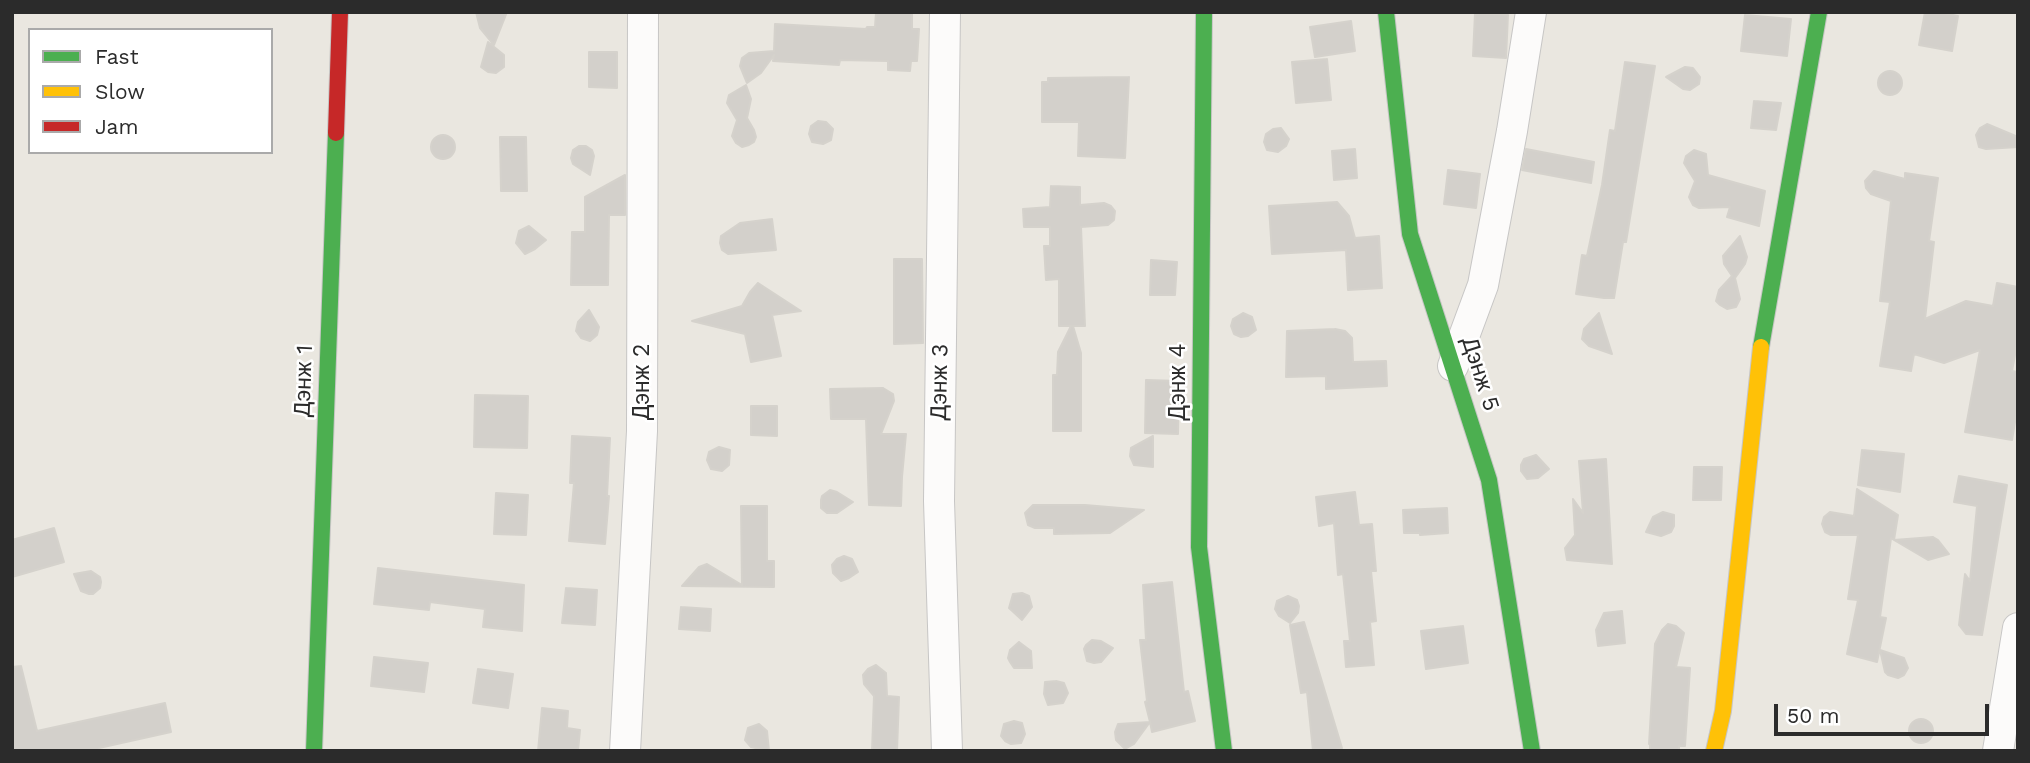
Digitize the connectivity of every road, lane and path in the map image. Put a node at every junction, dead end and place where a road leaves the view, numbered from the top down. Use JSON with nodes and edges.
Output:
{"nodes":[{"id":1,"x":340,"y":12,"type":"edge"},
{"id":2,"x":643,"y":12,"type":"edge"},
{"id":3,"x":945,"y":12,"type":"edge"},
{"id":4,"x":1204,"y":12,"type":"edge"},
{"id":5,"x":1386,"y":12,"type":"edge"},
{"id":6,"x":1531,"y":12,"type":"edge"},
{"id":7,"x":1819,"y":12,"type":"edge"},
{"id":8,"x":1453,"y":366,"type":"junction"},
{"id":9,"x":2018,"y":628,"type":"edge"},
{"id":10,"x":314,"y":751,"type":"edge"},
{"id":11,"x":625,"y":751,"type":"edge"},
{"id":12,"x":947,"y":751,"type":"edge"},
{"id":13,"x":1224,"y":751,"type":"edge"},
{"id":14,"x":1532,"y":751,"type":"edge"},
{"id":15,"x":1714,"y":751,"type":"edge"},
{"id":16,"x":1998,"y":751,"type":"edge"}],
"edges":[{"from":1,"to":10,"type":"street","name":"Дэнж 1"},
{"from":2,"to":11,"type":"street","name":"Дэнж 2"},
{"from":3,"to":12,"type":"street","name":"Дэнж 3"},
{"from":4,"to":13,"type":"street","name":"Дэнж 4"},
{"from":5,"to":8,"type":"street","name":"Дэнж 5"},
{"from":6,"to":8,"type":"street"},
{"from":7,"to":15,"type":"street"},
{"from":8,"to":14,"type":"street","name":"Дэнж 5"},
{"from":9,"to":16,"type":"street"}]}
